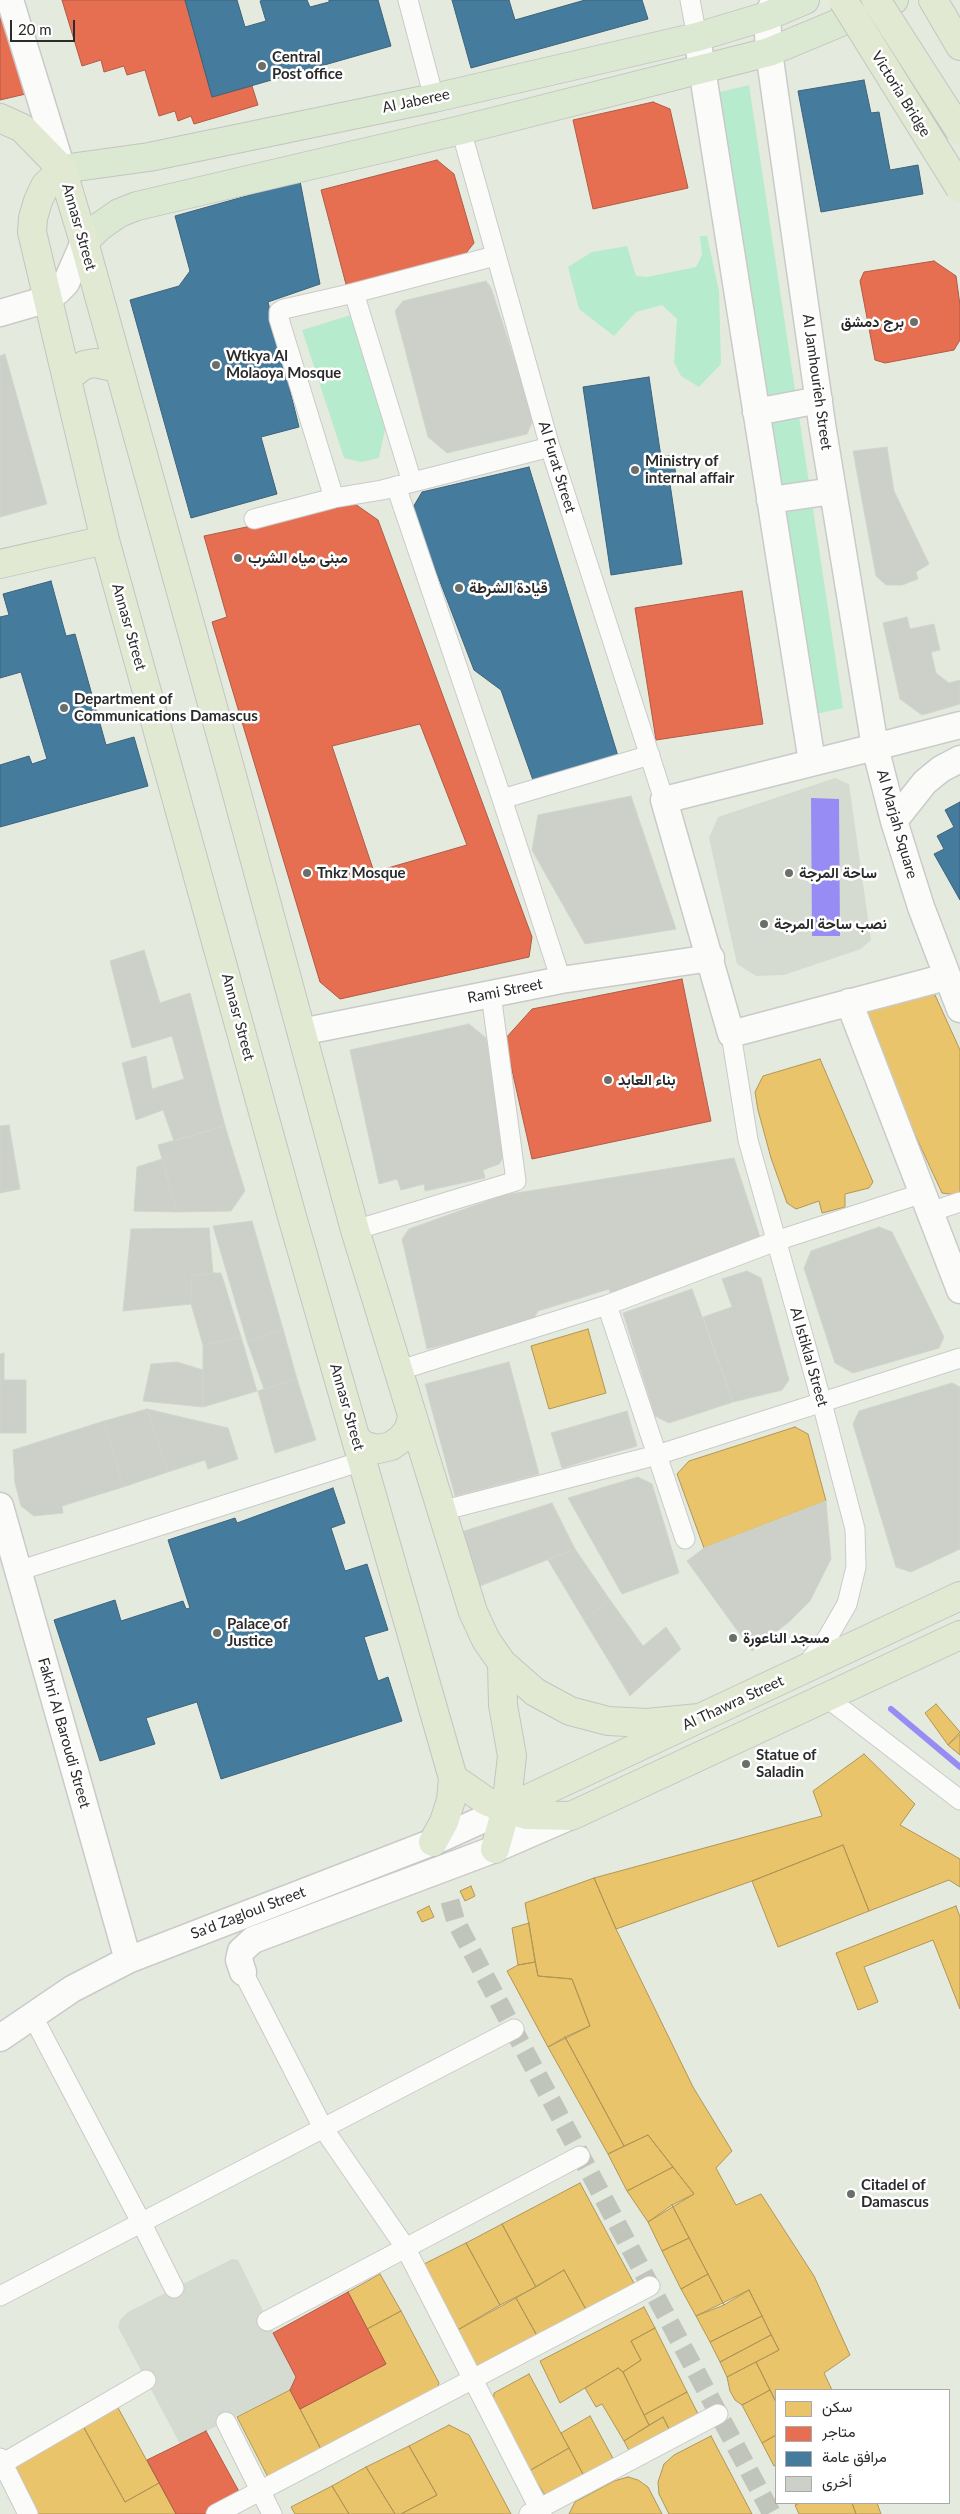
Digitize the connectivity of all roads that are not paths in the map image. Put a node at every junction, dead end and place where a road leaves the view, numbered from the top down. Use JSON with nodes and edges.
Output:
{"nodes":[{"id":1,"x":10,"y":0,"type":"edge"},
{"id":2,"x":408,"y":0,"type":"edge"},
{"id":3,"x":690,"y":0,"type":"edge"},
{"id":4,"x":805,"y":0,"type":"edge"},
{"id":5,"x":843,"y":0,"type":"edge"},
{"id":6,"x":876,"y":0,"type":"edge"},
{"id":7,"x":894,"y":0,"type":"edge"},
{"id":8,"x":933,"y":0,"type":"edge"},
{"id":9,"x":0,"y":3,"type":"edge"},
{"id":10,"x":771,"y":8,"type":"edge"},
{"id":11,"x":697,"y":37,"type":"junction"},
{"id":12,"x":960,"y":46,"type":"edge"},
{"id":13,"x":769,"y":52,"type":"junction"},
{"id":14,"x":701,"y":69,"type":"junction"},
{"id":15,"x":434,"y":98,"type":"junction"},
{"id":16,"x":0,"y":118,"type":"edge"},
{"id":17,"x":461,"y":130,"type":"junction"},
{"id":18,"x":960,"y":131,"type":"edge"},
{"id":19,"x":62,"y":169,"type":"junction"},
{"id":20,"x":960,"y":188,"type":"edge"},
{"id":21,"x":84,"y":242,"type":"junction"},
{"id":22,"x":495,"y":256,"type":"junction"},
{"id":23,"x":354,"y":293,"type":"junction"},
{"id":24,"x":48,"y":299,"type":"junction"},
{"id":25,"x":0,"y":313,"type":"edge"},
{"id":26,"x":118,"y":368,"type":"junction"},
{"id":27,"x":67,"y":378,"type":"junction"},
{"id":28,"x":819,"y":400,"type":"junction"},
{"id":29,"x":756,"y":412,"type":"junction"},
{"id":30,"x":550,"y":447,"type":"junction"},
{"id":31,"x":404,"y":484,"type":"junction"},
{"id":32,"x":833,"y":491,"type":"junction"},
{"id":33,"x":334,"y":498,"type":"junction"},
{"id":34,"x":770,"y":500,"type":"junction"},
{"id":35,"x":254,"y":519,"type":"dead end"},
{"id":36,"x":105,"y":540,"type":"junction"},
{"id":37,"x":0,"y":564,"type":"edge"},
{"id":38,"x":960,"y":725,"type":"edge"},
{"id":39,"x":874,"y":747,"type":"junction"},
{"id":40,"x":650,"y":755,"type":"junction"},
{"id":41,"x":960,"y":759,"type":"edge"},
{"id":42,"x":812,"y":762,"type":"junction"},
{"id":43,"x":502,"y":799,"type":"junction"},
{"id":44,"x":664,"y":800,"type":"junction"},
{"id":45,"x":894,"y":821,"type":"junction"},
{"id":46,"x":711,"y":958,"type":"junction"},
{"id":47,"x":946,"y":976,"type":"junction"},
{"id":48,"x":561,"y":980,"type":"junction"},
{"id":49,"x":491,"y":994,"type":"junction"},
{"id":50,"x":849,"y":1002,"type":"junction"},
{"id":51,"x":960,"y":1009,"type":"edge"},
{"id":52,"x":301,"y":1032,"type":"junction"},
{"id":53,"x":731,"y":1034,"type":"junction"},
{"id":54,"x":960,"y":1202,"type":"edge"},
{"id":55,"x":926,"y":1203,"type":"junction"},
{"id":56,"x":354,"y":1230,"type":"junction"},
{"id":57,"x":776,"y":1241,"type":"junction"},
{"id":58,"x":960,"y":1290,"type":"edge"},
{"id":59,"x":607,"y":1305,"type":"junction"},
{"id":60,"x":960,"y":1358,"type":"edge"},
{"id":61,"x":397,"y":1370,"type":"junction"},
{"id":62,"x":822,"y":1403,"type":"junction"},
{"id":63,"x":412,"y":1418,"type":"junction"},
{"id":64,"x":359,"y":1450,"type":"junction"},
{"id":65,"x":657,"y":1455,"type":"junction"},
{"id":66,"x":0,"y":1506,"type":"edge"},
{"id":67,"x":441,"y":1511,"type":"junction"},
{"id":68,"x":685,"y":1540,"type":"dead end"},
{"id":69,"x":18,"y":1570,"type":"junction"},
{"id":70,"x":960,"y":1596,"type":"edge"},
{"id":71,"x":960,"y":1635,"type":"edge"},
{"id":72,"x":502,"y":1663,"type":"junction"},
{"id":73,"x":804,"y":1670,"type":"junction"},
{"id":74,"x":826,"y":1697,"type":"junction"},
{"id":75,"x":699,"y":1718,"type":"junction"},
{"id":76,"x":512,"y":1756,"type":"junction"},
{"id":77,"x":453,"y":1778,"type":"junction"},
{"id":78,"x":960,"y":1800,"type":"edge"},
{"id":79,"x":506,"y":1810,"type":"junction"},
{"id":80,"x":571,"y":1816,"type":"junction"},
{"id":81,"x":433,"y":1842,"type":"junction"},
{"id":82,"x":495,"y":1849,"type":"junction"},
{"id":83,"x":128,"y":1960,"type":"junction"},
{"id":84,"x":243,"y":1972,"type":"joint"},
{"id":85,"x":32,"y":2015,"type":"junction"},
{"id":86,"x":514,"y":2030,"type":"dead end"},
{"id":87,"x":0,"y":2038,"type":"edge"},
{"id":88,"x":323,"y":2128,"type":"junction"},
{"id":89,"x":580,"y":2156,"type":"dead end"},
{"id":90,"x":142,"y":2222,"type":"junction"},
{"id":91,"x":405,"y":2247,"type":"junction"},
{"id":92,"x":650,"y":2286,"type":"dead end"},
{"id":93,"x":174,"y":2288,"type":"dead end"},
{"id":94,"x":0,"y":2296,"type":"edge"},
{"id":95,"x":267,"y":2321,"type":"dead end"},
{"id":96,"x":146,"y":2380,"type":"dead end"},
{"id":97,"x":472,"y":2380,"type":"junction"},
{"id":98,"x":718,"y":2414,"type":"dead end"},
{"id":99,"x":226,"y":2422,"type":"dead end"},
{"id":100,"x":1,"y":2462,"type":"edge"},
{"id":101,"x":260,"y":2491,"type":"junction"},
{"id":102,"x":536,"y":2512,"type":"edge"},
{"id":103,"x":28,"y":2514,"type":"edge"},
{"id":104,"x":216,"y":2514,"type":"edge"},
{"id":105,"x":272,"y":2514,"type":"edge"}],
"edges":[{"from":1,"to":9,"type":"street"},
{"from":1,"to":19,"type":"main road"},
{"from":2,"to":15,"type":"street"},
{"from":3,"to":11,"type":"street"},
{"from":4,"to":10,"type":"main road","name":"Al Jaberee"},
{"from":5,"to":20,"type":"highway","name":"Victoria Bridge","bridge":true},
{"from":6,"to":18,"type":"highway","name":"Victoria Bridge","bridge":true},
{"from":7,"to":13,"type":"main road"},
{"from":8,"to":12,"type":"highway"},
{"from":10,"to":11,"type":"main road","name":"Al Jaberee"},
{"from":10,"to":13,"type":"main road","name":"Al Jamhourieh Street"},
{"from":11,"to":14,"type":"main road"},
{"from":11,"to":15,"type":"main road","name":"Al Jaberee"},
{"from":13,"to":14,"type":"main road"},
{"from":13,"to":28,"type":"main road","name":"Al Jamhourieh Street"},
{"from":14,"to":17,"type":"main road"},
{"from":14,"to":29,"type":"main road"},
{"from":15,"to":19,"type":"main road","name":"Al Jaberee"},
{"from":16,"to":19,"type":"highway"},
{"from":17,"to":21,"type":"main road"},
{"from":17,"to":22,"type":"street","name":"Al Furat Street"},
{"from":19,"to":21,"type":"highway","name":"Annasr Street"},
{"from":19,"to":24,"type":"highway","name":"Annasr Street"},
{"from":21,"to":24,"type":"main road"},
{"from":21,"to":26,"type":"highway","name":"Annasr Street"},
{"from":22,"to":23,"type":"street"},
{"from":22,"to":30,"type":"street","name":"Al Furat Street"},
{"from":23,"to":31,"type":"street"},
{"from":23,"to":33,"type":"street"},
{"from":24,"to":25,"type":"main road"},
{"from":24,"to":27,"type":"highway","name":"Annasr Street"},
{"from":26,"to":27,"type":"highway"},
{"from":26,"to":52,"type":"highway","name":"Annasr Street"},
{"from":27,"to":36,"type":"highway","name":"Annasr Street"},
{"from":28,"to":29,"type":"main road"},
{"from":28,"to":32,"type":"main road","name":"Al Jamhourieh Street"},
{"from":29,"to":34,"type":"main road"},
{"from":30,"to":31,"type":"street"},
{"from":30,"to":40,"type":"street","name":"Al Furat Street"},
{"from":31,"to":33,"type":"street"},
{"from":31,"to":43,"type":"street"},
{"from":32,"to":34,"type":"main road"},
{"from":32,"to":39,"type":"main road","name":"Al Jamhourieh Street"},
{"from":33,"to":35,"type":"street"},
{"from":34,"to":42,"type":"main road"},
{"from":36,"to":37,"type":"highway"},
{"from":36,"to":64,"type":"highway","name":"Annasr Street"},
{"from":38,"to":39,"type":"main road"},
{"from":39,"to":42,"type":"main road"},
{"from":39,"to":45,"type":"main road","name":"Al Marjah Square"},
{"from":40,"to":43,"type":"street"},
{"from":40,"to":44,"type":"street","name":"Al Furat Street"},
{"from":41,"to":45,"type":"main road"},
{"from":42,"to":44,"type":"main road"},
{"from":43,"to":48,"type":"street"},
{"from":44,"to":46,"type":"main road"},
{"from":45,"to":47,"type":"main road","name":"Al Marjah Square"},
{"from":46,"to":48,"type":"main road","name":"Rami Street"},
{"from":46,"to":53,"type":"main road"},
{"from":47,"to":50,"type":"main road"},
{"from":47,"to":51,"type":"main road","name":"Al Marjah Square"},
{"from":48,"to":49,"type":"main road","name":"Rami Street"},
{"from":49,"to":52,"type":"main road","name":"Rami Street"},
{"from":49,"to":56,"type":"street"},
{"from":50,"to":53,"type":"main road"},
{"from":50,"to":55,"type":"main road"},
{"from":52,"to":56,"type":"highway","name":"Annasr Street"},
{"from":53,"to":57,"type":"street","name":"Al Istiklal Street"},
{"from":54,"to":55,"type":"street"},
{"from":55,"to":57,"type":"street"},
{"from":55,"to":58,"type":"main road"},
{"from":56,"to":61,"type":"highway","name":"Annasr Street"},
{"from":57,"to":59,"type":"street"},
{"from":57,"to":62,"type":"street","name":"Al Istiklal Street"},
{"from":59,"to":61,"type":"street"},
{"from":59,"to":65,"type":"street"},
{"from":60,"to":62,"type":"street"},
{"from":61,"to":63,"type":"highway","name":"Annasr Street"},
{"from":62,"to":65,"type":"street"},
{"from":62,"to":73,"type":"street","name":"Al Istiklal Street"},
{"from":63,"to":64,"type":"highway"},
{"from":63,"to":67,"type":"highway","name":"Annasr Street"},
{"from":64,"to":69,"type":"street"},
{"from":64,"to":77,"type":"highway","name":"Annasr Street"},
{"from":65,"to":67,"type":"street"},
{"from":65,"to":68,"type":"street"},
{"from":66,"to":69,"type":"main road","name":"Fakhri Al Baroudi Street"},
{"from":67,"to":72,"type":"highway","name":"Annasr Street"},
{"from":69,"to":83,"type":"main road","name":"Fakhri Al Baroudi Street"},
{"from":70,"to":73,"type":"highway","name":"Al Thawra Street"},
{"from":71,"to":74,"type":"highway"},
{"from":72,"to":75,"type":"highway","name":"Annasr Street"},
{"from":72,"to":76,"type":"highway"},
{"from":73,"to":75,"type":"highway","name":"Al Thawra Street"},
{"from":74,"to":78,"type":"street"},
{"from":74,"to":80,"type":"highway"},
{"from":75,"to":79,"type":"highway","name":"Al Thawra Street"},
{"from":76,"to":77,"type":"highway"},
{"from":76,"to":79,"type":"highway"},
{"from":77,"to":79,"type":"highway"},
{"from":77,"to":81,"type":"highway"},
{"from":79,"to":80,"type":"highway"},
{"from":79,"to":81,"type":"main road","name":"Sa'd Zagloul Street"},
{"from":79,"to":82,"type":"highway"},
{"from":80,"to":82,"type":"main road"},
{"from":81,"to":83,"type":"main road","name":"Sa'd Zagloul Street"},
{"from":82,"to":84,"type":"main road"},
{"from":83,"to":85,"type":"main road","name":"Sa'd Zagloul Street"},
{"from":84,"to":88,"type":"street"},
{"from":85,"to":87,"type":"main road","name":"Sa'd Zagloul Street"},
{"from":85,"to":90,"type":"street"},
{"from":86,"to":88,"type":"street"},
{"from":88,"to":90,"type":"street"},
{"from":88,"to":91,"type":"street"},
{"from":89,"to":91,"type":"street"},
{"from":90,"to":93,"type":"street"},
{"from":90,"to":94,"type":"street"},
{"from":91,"to":95,"type":"street"},
{"from":91,"to":97,"type":"street"},
{"from":92,"to":97,"type":"street"},
{"from":96,"to":100,"type":"street"},
{"from":97,"to":101,"type":"street"},
{"from":97,"to":102,"type":"street"},
{"from":98,"to":102,"type":"street"},
{"from":99,"to":101,"type":"street"},
{"from":100,"to":103,"type":"street"},
{"from":101,"to":104,"type":"street"},
{"from":101,"to":105,"type":"street"}]}
